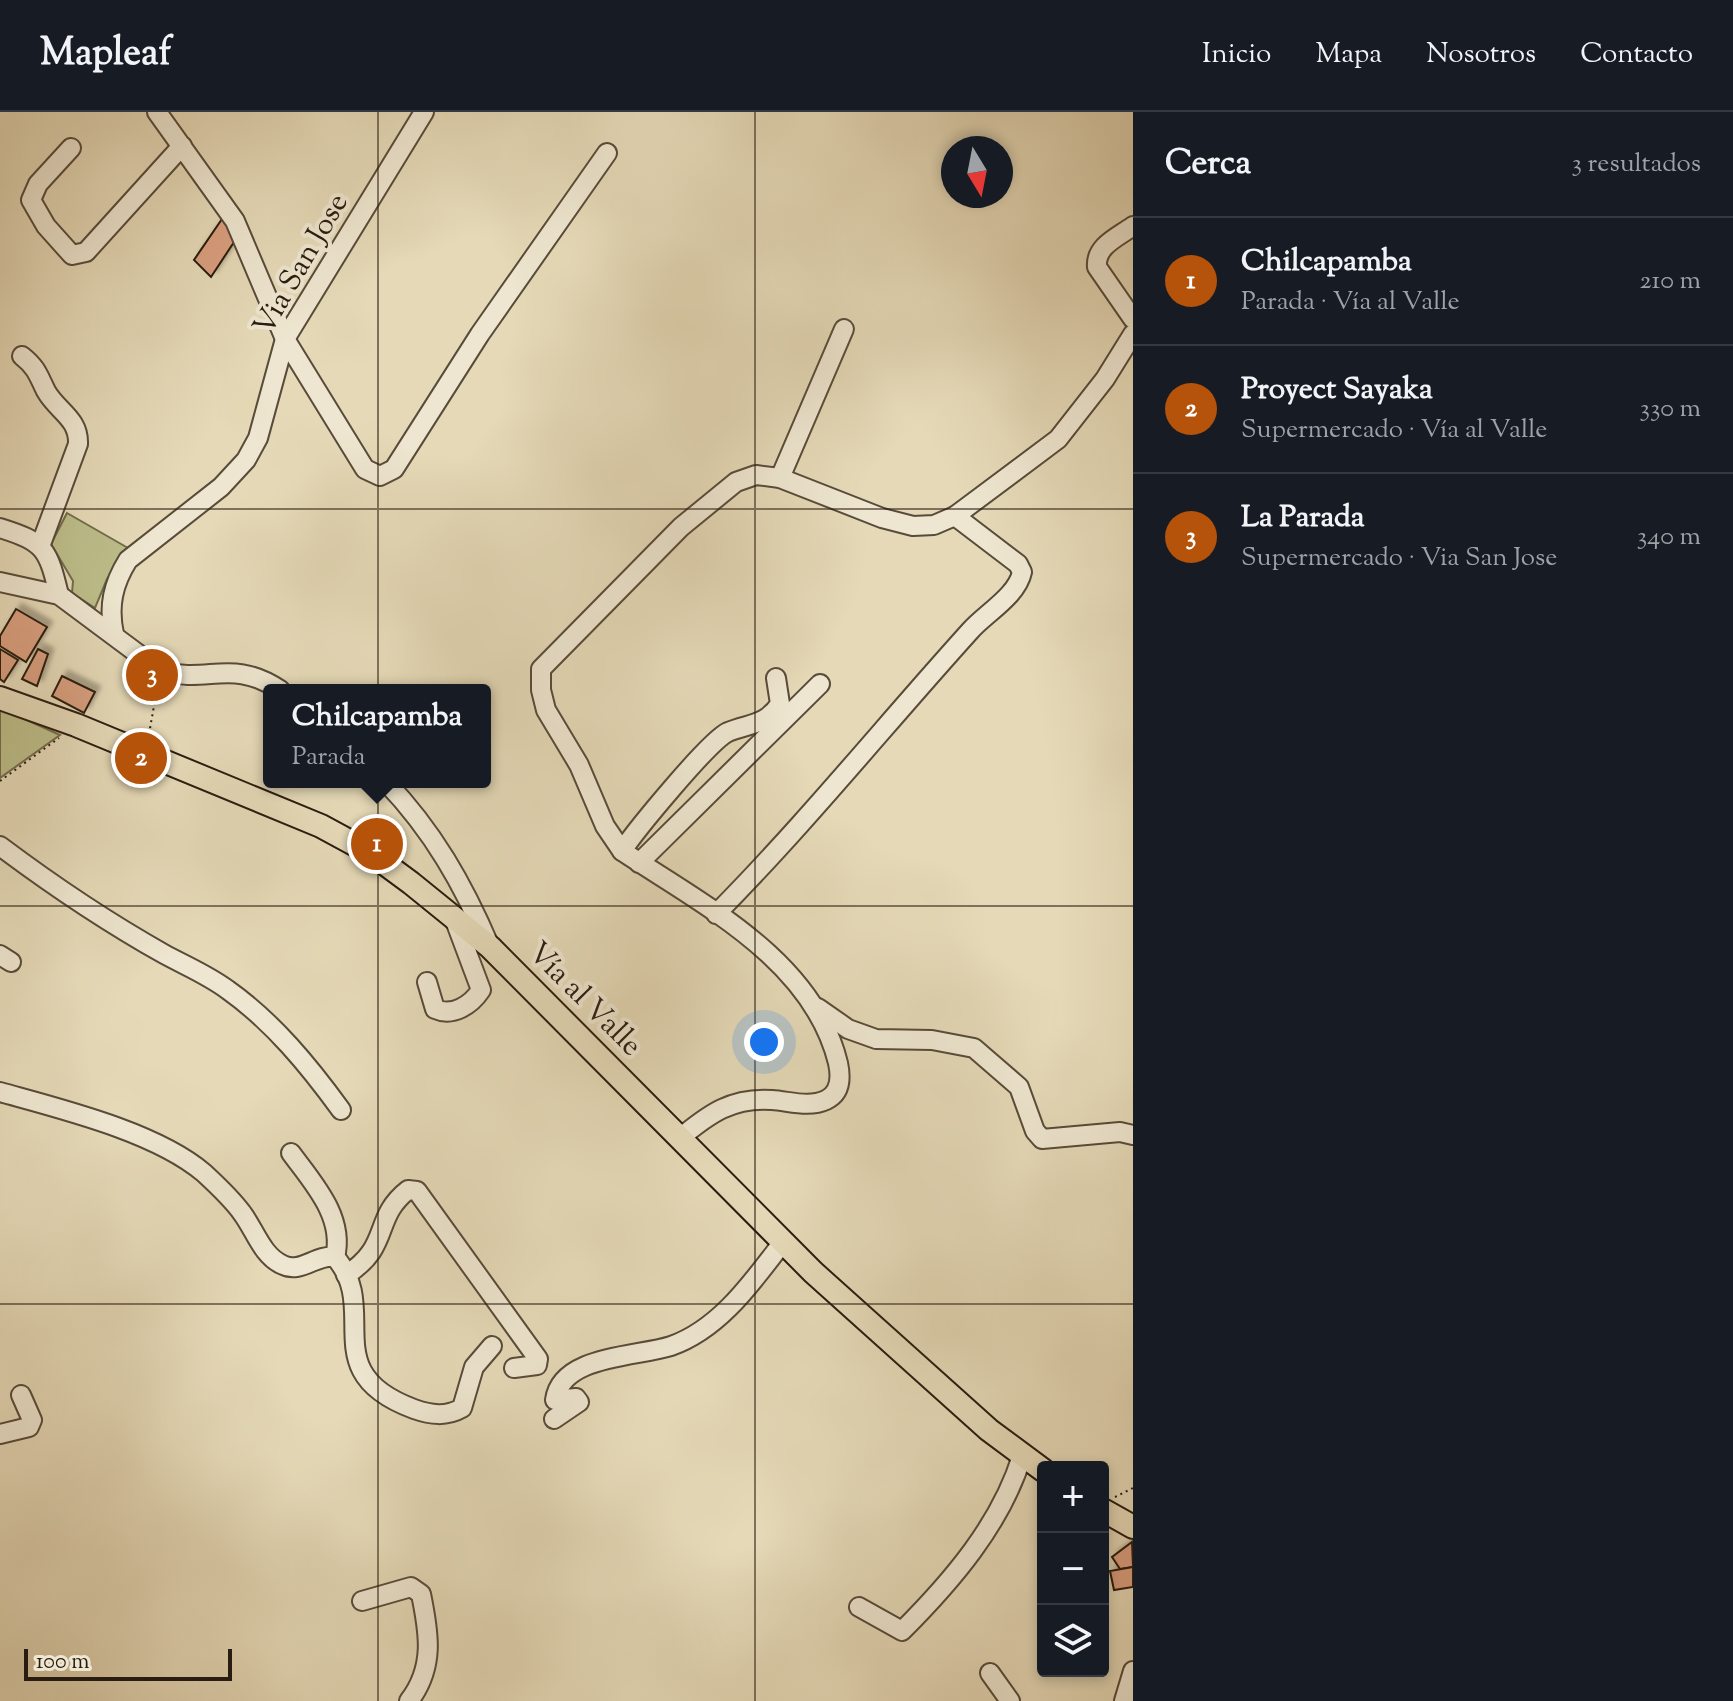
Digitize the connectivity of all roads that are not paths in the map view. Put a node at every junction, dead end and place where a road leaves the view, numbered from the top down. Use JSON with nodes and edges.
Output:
{"nodes":[{"id":1,"x":157,"y":112,"type":"edge"},
{"id":2,"x":424,"y":112,"type":"edge"},
{"id":3,"x":182,"y":146,"type":"junction"},
{"id":4,"x":71,"y":148,"type":"dead end"},
{"id":5,"x":607,"y":153,"type":"dead end"},
{"id":6,"x":1133,"y":226,"type":"edge"},
{"id":7,"x":1133,"y":319,"type":"edge"},
{"id":8,"x":844,"y":329,"type":"dead end"},
{"id":9,"x":1133,"y":334,"type":"edge"},
{"id":10,"x":285,"y":339,"type":"junction"},
{"id":11,"x":22,"y":356,"type":"dead end"},
{"id":12,"x":780,"y":478,"type":"junction"},
{"id":13,"x":955,"y":516,"type":"junction"},
{"id":14,"x":0,"y":528,"type":"edge"},
{"id":15,"x":41,"y":544,"type":"junction"},
{"id":16,"x":0,"y":582,"type":"edge"},
{"id":17,"x":59,"y":595,"type":"junction"},
{"id":18,"x":114,"y":634,"type":"junction"},
{"id":19,"x":776,"y":678,"type":"dead end"},
{"id":20,"x":270,"y":684,"type":"edge"},
{"id":21,"x":820,"y":684,"type":"dead end"},
{"id":22,"x":0,"y":698,"type":"edge"},
{"id":23,"x":391,"y":788,"type":"edge"},
{"id":24,"x":0,"y":846,"type":"edge"},
{"id":25,"x":622,"y":851,"type":"junction"},
{"id":26,"x":639,"y":863,"type":"junction"},
{"id":27,"x":716,"y":914,"type":"junction"},
{"id":28,"x":453,"y":915,"type":"junction"},
{"id":29,"x":490,"y":947,"type":"junction"},
{"id":30,"x":427,"y":982,"type":"dead end"},
{"id":31,"x":812,"y":1004,"type":"junction"},
{"id":32,"x":0,"y":1092,"type":"edge"},
{"id":33,"x":341,"y":1110,"type":"dead end"},
{"id":34,"x":1133,"y":1135,"type":"edge"},
{"id":35,"x":680,"y":1138,"type":"junction"},
{"id":36,"x":291,"y":1153,"type":"dead end"},
{"id":37,"x":783,"y":1242,"type":"junction"},
{"id":38,"x":335,"y":1257,"type":"junction"},
{"id":39,"x":346,"y":1275,"type":"junction"},
{"id":40,"x":492,"y":1346,"type":"dead end"},
{"id":41,"x":514,"y":1368,"type":"dead end"},
{"id":42,"x":21,"y":1395,"type":"dead end"},
{"id":43,"x":554,"y":1419,"type":"dead end"},
{"id":44,"x":0,"y":1434,"type":"edge"},
{"id":45,"x":1022,"y":1456,"type":"junction"},
{"id":46,"x":1037,"y":1466,"type":"edge"},
{"id":47,"x":1109,"y":1505,"type":"edge"},
{"id":48,"x":1133,"y":1527,"type":"edge"},
{"id":49,"x":362,"y":1601,"type":"dead end"},
{"id":50,"x":859,"y":1607,"type":"dead end"},
{"id":51,"x":1133,"y":1671,"type":"edge"},
{"id":52,"x":990,"y":1673,"type":"dead end"},
{"id":53,"x":1128,"y":1694,"type":"edge"},
{"id":54,"x":416,"y":1698,"type":"edge"},
{"id":55,"x":1010,"y":1701,"type":"edge"}],
"edges":[{"from":1,"to":3,"type":"street"},
{"from":2,"to":10,"type":"street","name":"Via San Jose"},
{"from":3,"to":4,"type":"street"},
{"from":3,"to":10,"type":"street"},
{"from":5,"to":10,"type":"street"},
{"from":6,"to":7,"type":"street"},
{"from":8,"to":12,"type":"street"},
{"from":9,"to":13,"type":"street"},
{"from":10,"to":18,"type":"street","name":"Via San Jose"},
{"from":11,"to":15,"type":"street"},
{"from":12,"to":13,"type":"street"},
{"from":12,"to":25,"type":"street"},
{"from":13,"to":27,"type":"street"},
{"from":14,"to":15,"type":"street"},
{"from":15,"to":17,"type":"street"},
{"from":16,"to":17,"type":"street"},
{"from":17,"to":18,"type":"street"},
{"from":18,"to":20,"type":"street"},
{"from":19,"to":25,"type":"street"},
{"from":21,"to":26,"type":"street"},
{"from":22,"to":28,"type":"main road","name":"Vía al Valle"},
{"from":23,"to":29,"type":"street"},
{"from":24,"to":33,"type":"street"},
{"from":25,"to":26,"type":"street"},
{"from":26,"to":27,"type":"street"},
{"from":27,"to":31,"type":"street"},
{"from":28,"to":29,"type":"main road","name":"Vía al Valle"},
{"from":28,"to":30,"type":"street"},
{"from":29,"to":35,"type":"main road","name":"Vía al Valle"},
{"from":31,"to":34,"type":"street"},
{"from":31,"to":35,"type":"street"},
{"from":32,"to":38,"type":"street"},
{"from":35,"to":37,"type":"main road","name":"Vía al Valle"},
{"from":36,"to":38,"type":"street"},
{"from":37,"to":43,"type":"street"},
{"from":37,"to":45,"type":"main road","name":"Vía al Valle"},
{"from":38,"to":39,"type":"street"},
{"from":39,"to":40,"type":"street"},
{"from":39,"to":41,"type":"street"},
{"from":42,"to":44,"type":"street"},
{"from":45,"to":46,"type":"main road","name":"Vía al Valle"},
{"from":45,"to":50,"type":"street"},
{"from":47,"to":48,"type":"main road"},
{"from":49,"to":54,"type":"street"},
{"from":51,"to":53,"type":"street"},
{"from":52,"to":55,"type":"street"}]}
